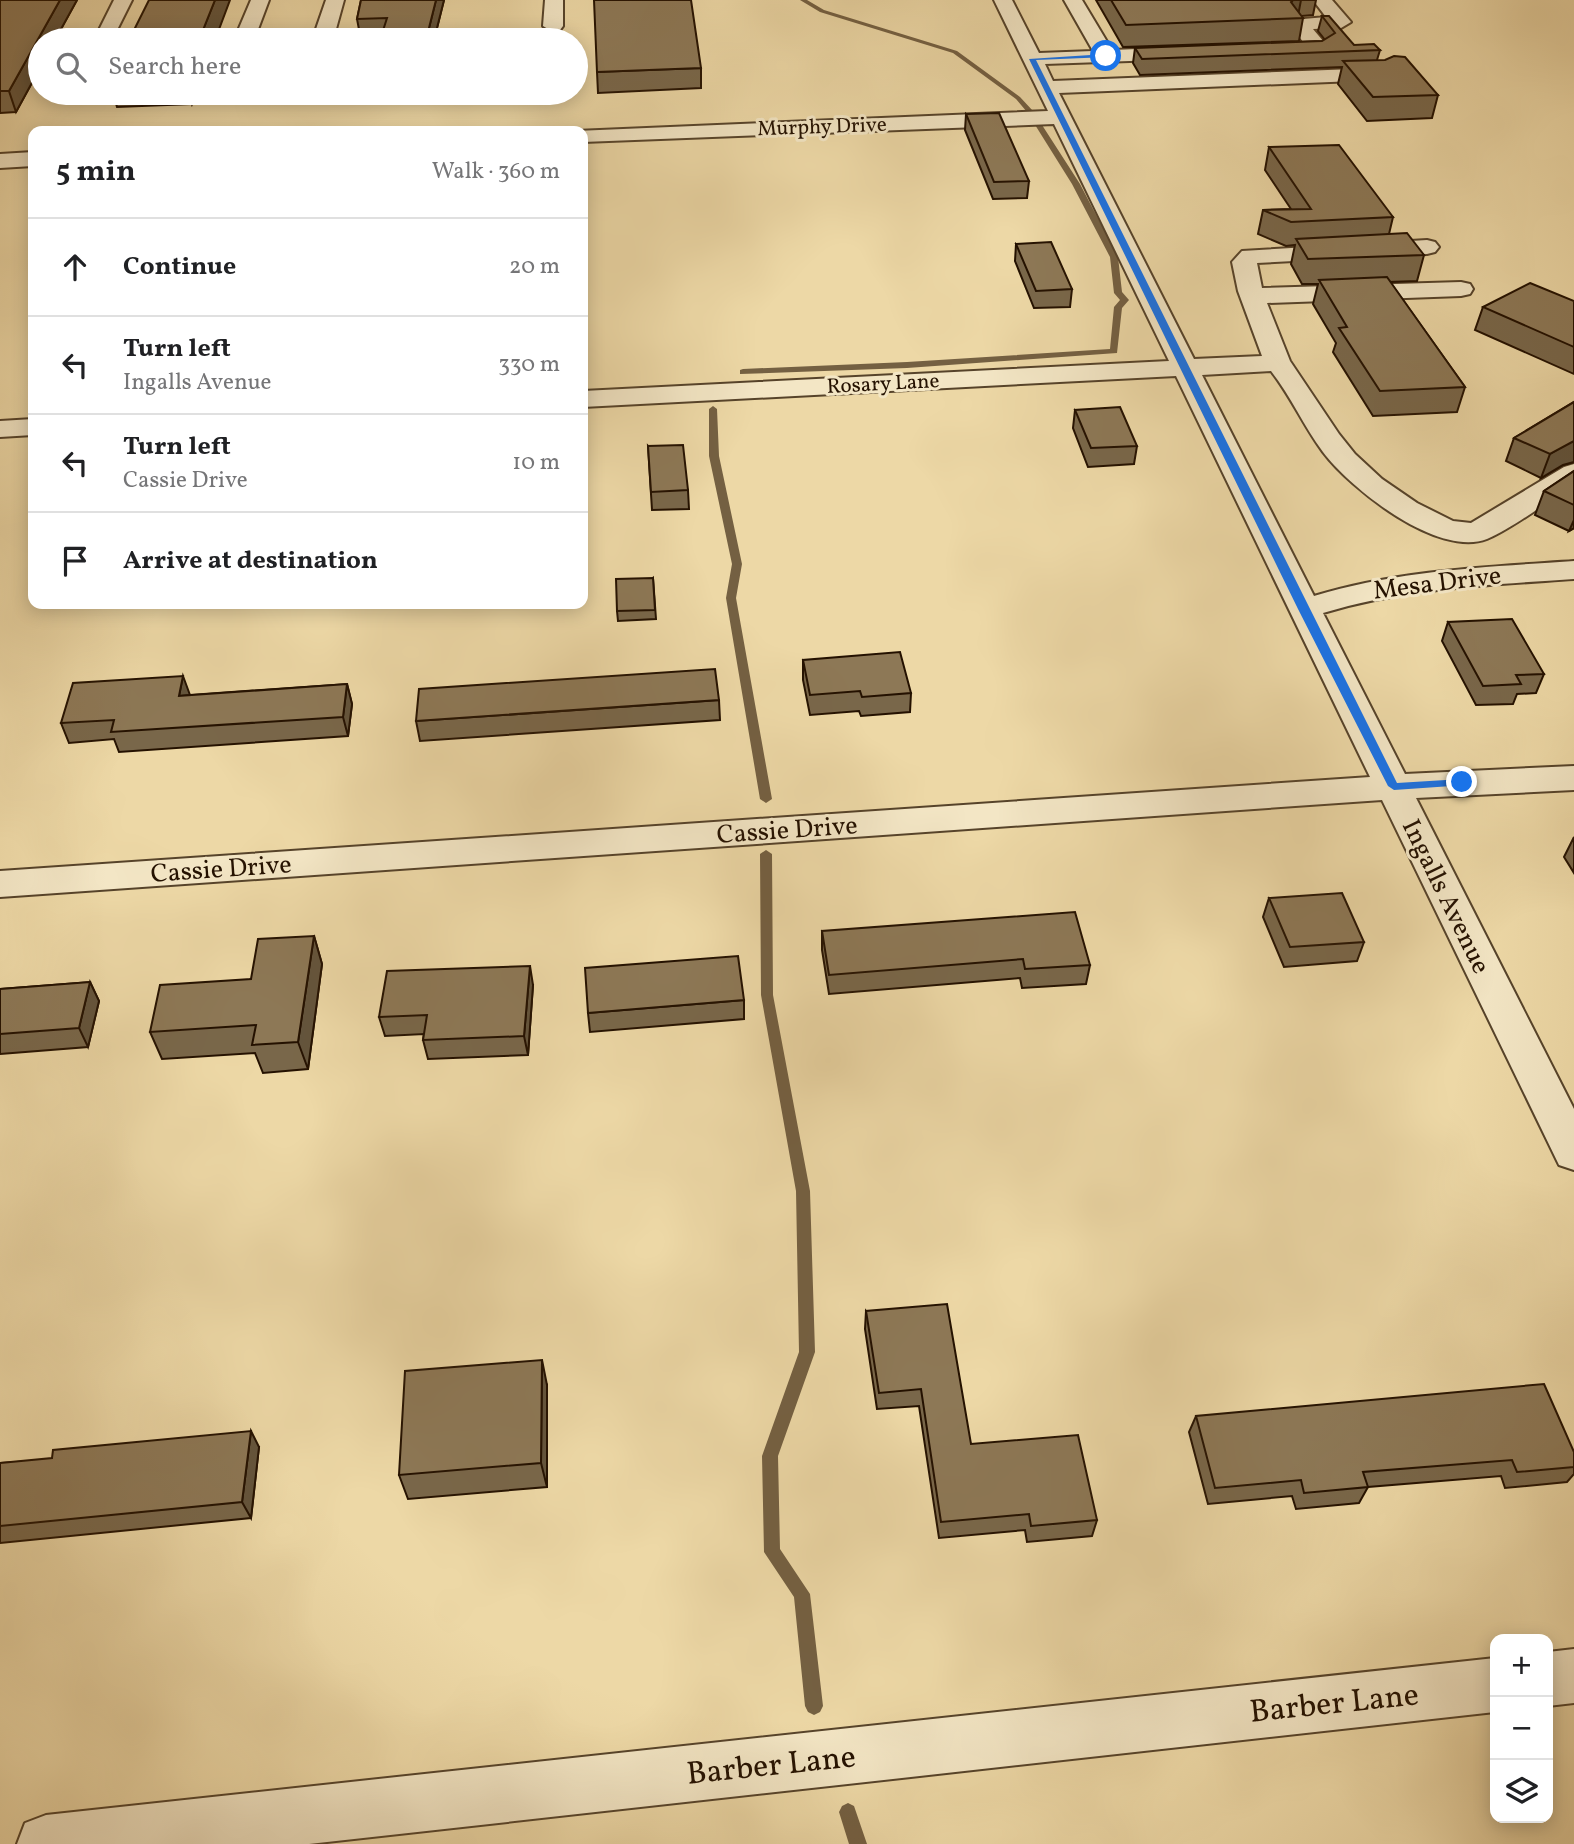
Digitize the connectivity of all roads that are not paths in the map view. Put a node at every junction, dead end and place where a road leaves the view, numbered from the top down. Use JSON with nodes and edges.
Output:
{"nodes":[{"id":1,"x":123,"y":0,"type":"edge"},
{"id":2,"x":260,"y":0,"type":"edge"},
{"id":3,"x":335,"y":0,"type":"edge"},
{"id":4,"x":554,"y":0,"type":"edge"},
{"id":5,"x":1003,"y":0,"type":"edge"},
{"id":6,"x":1073,"y":0,"type":"edge"},
{"id":7,"x":1322,"y":0,"type":"edge"},
{"id":8,"x":553,"y":26,"type":"dead end"},
{"id":9,"x":109,"y":28,"type":"edge"},
{"id":10,"x":249,"y":28,"type":"edge"},
{"id":11,"x":326,"y":28,"type":"edge"},
{"id":12,"x":1252,"y":51,"type":"edge"},
{"id":13,"x":1199,"y":52,"type":"edge"},
{"id":14,"x":1106,"y":56,"type":"junction"},
{"id":15,"x":1032,"y":59,"type":"junction"},
{"id":16,"x":1379,"y":74,"type":"edge"},
{"id":17,"x":1046,"y":87,"type":"junction"},
{"id":18,"x":1060,"y":117,"type":"junction"},
{"id":19,"x":588,"y":136,"type":"edge"},
{"id":20,"x":28,"y":159,"type":"edge"},
{"id":21,"x":0,"y":160,"type":"edge"},
{"id":22,"x":1427,"y":247,"type":"dead end"},
{"id":23,"x":1461,"y":289,"type":"dead end"},
{"id":24,"x":1252,"y":296,"type":"junction"},
{"id":25,"x":1278,"y":363,"type":"junction"},
{"id":26,"x":1184,"y":367,"type":"junction"},
{"id":27,"x":588,"y":399,"type":"edge"},
{"id":28,"x":28,"y":428,"type":"edge"},
{"id":29,"x":0,"y":429,"type":"edge"},
{"id":30,"x":1574,"y":472,"type":"edge"},
{"id":31,"x":1472,"y":533,"type":"junction"},
{"id":32,"x":1574,"y":570,"type":"edge"},
{"id":33,"x":1502,"y":574,"type":"junction"},
{"id":34,"x":1303,"y":609,"type":"junction"},
{"id":35,"x":1574,"y":778,"type":"edge"},
{"id":36,"x":1394,"y":786,"type":"junction"},
{"id":37,"x":0,"y":884,"type":"edge"},
{"id":38,"x":1574,"y":1152,"type":"edge"},
{"id":39,"x":1574,"y":1676,"type":"edge"},
{"id":40,"x":1553,"y":1678,"type":"edge"},
{"id":41,"x":1490,"y":1686,"type":"edge"},
{"id":42,"x":46,"y":1844,"type":"edge"}],
"edges":[{"from":1,"to":9,"type":"street"},
{"from":2,"to":10,"type":"street"},
{"from":3,"to":11,"type":"street"},
{"from":4,"to":8,"type":"street"},
{"from":5,"to":15,"type":"street","name":"Ingalls Avenue"},
{"from":6,"to":14,"type":"street"},
{"from":7,"to":12,"type":"street"},
{"from":13,"to":14,"type":"street"},
{"from":14,"to":15,"type":"street"},
{"from":15,"to":17,"type":"street","name":"Ingalls Avenue"},
{"from":16,"to":17,"type":"street"},
{"from":17,"to":18,"type":"street","name":"Ingalls Avenue"},
{"from":18,"to":19,"type":"street","name":"Murphy Drive"},
{"from":18,"to":26,"type":"street","name":"Ingalls Avenue"},
{"from":20,"to":21,"type":"street"},
{"from":22,"to":24,"type":"street"},
{"from":23,"to":24,"type":"street"},
{"from":24,"to":25,"type":"street"},
{"from":25,"to":26,"type":"street","name":"Rosary Lane"},
{"from":25,"to":31,"type":"street"},
{"from":26,"to":27,"type":"street","name":"Rosary Lane"},
{"from":26,"to":34,"type":"street","name":"Ingalls Avenue"},
{"from":28,"to":29,"type":"street"},
{"from":30,"to":31,"type":"street"},
{"from":31,"to":33,"type":"street"},
{"from":32,"to":33,"type":"street","name":"Mesa Drive"},
{"from":33,"to":34,"type":"street","name":"Mesa Drive"},
{"from":34,"to":36,"type":"street","name":"Ingalls Avenue"},
{"from":35,"to":36,"type":"street","name":"Cassie Drive"},
{"from":36,"to":37,"type":"street","name":"Cassie Drive"},
{"from":36,"to":38,"type":"street","name":"Ingalls Avenue"},
{"from":39,"to":40,"type":"street"},
{"from":41,"to":42,"type":"street","name":"Barber Lane"}]}
